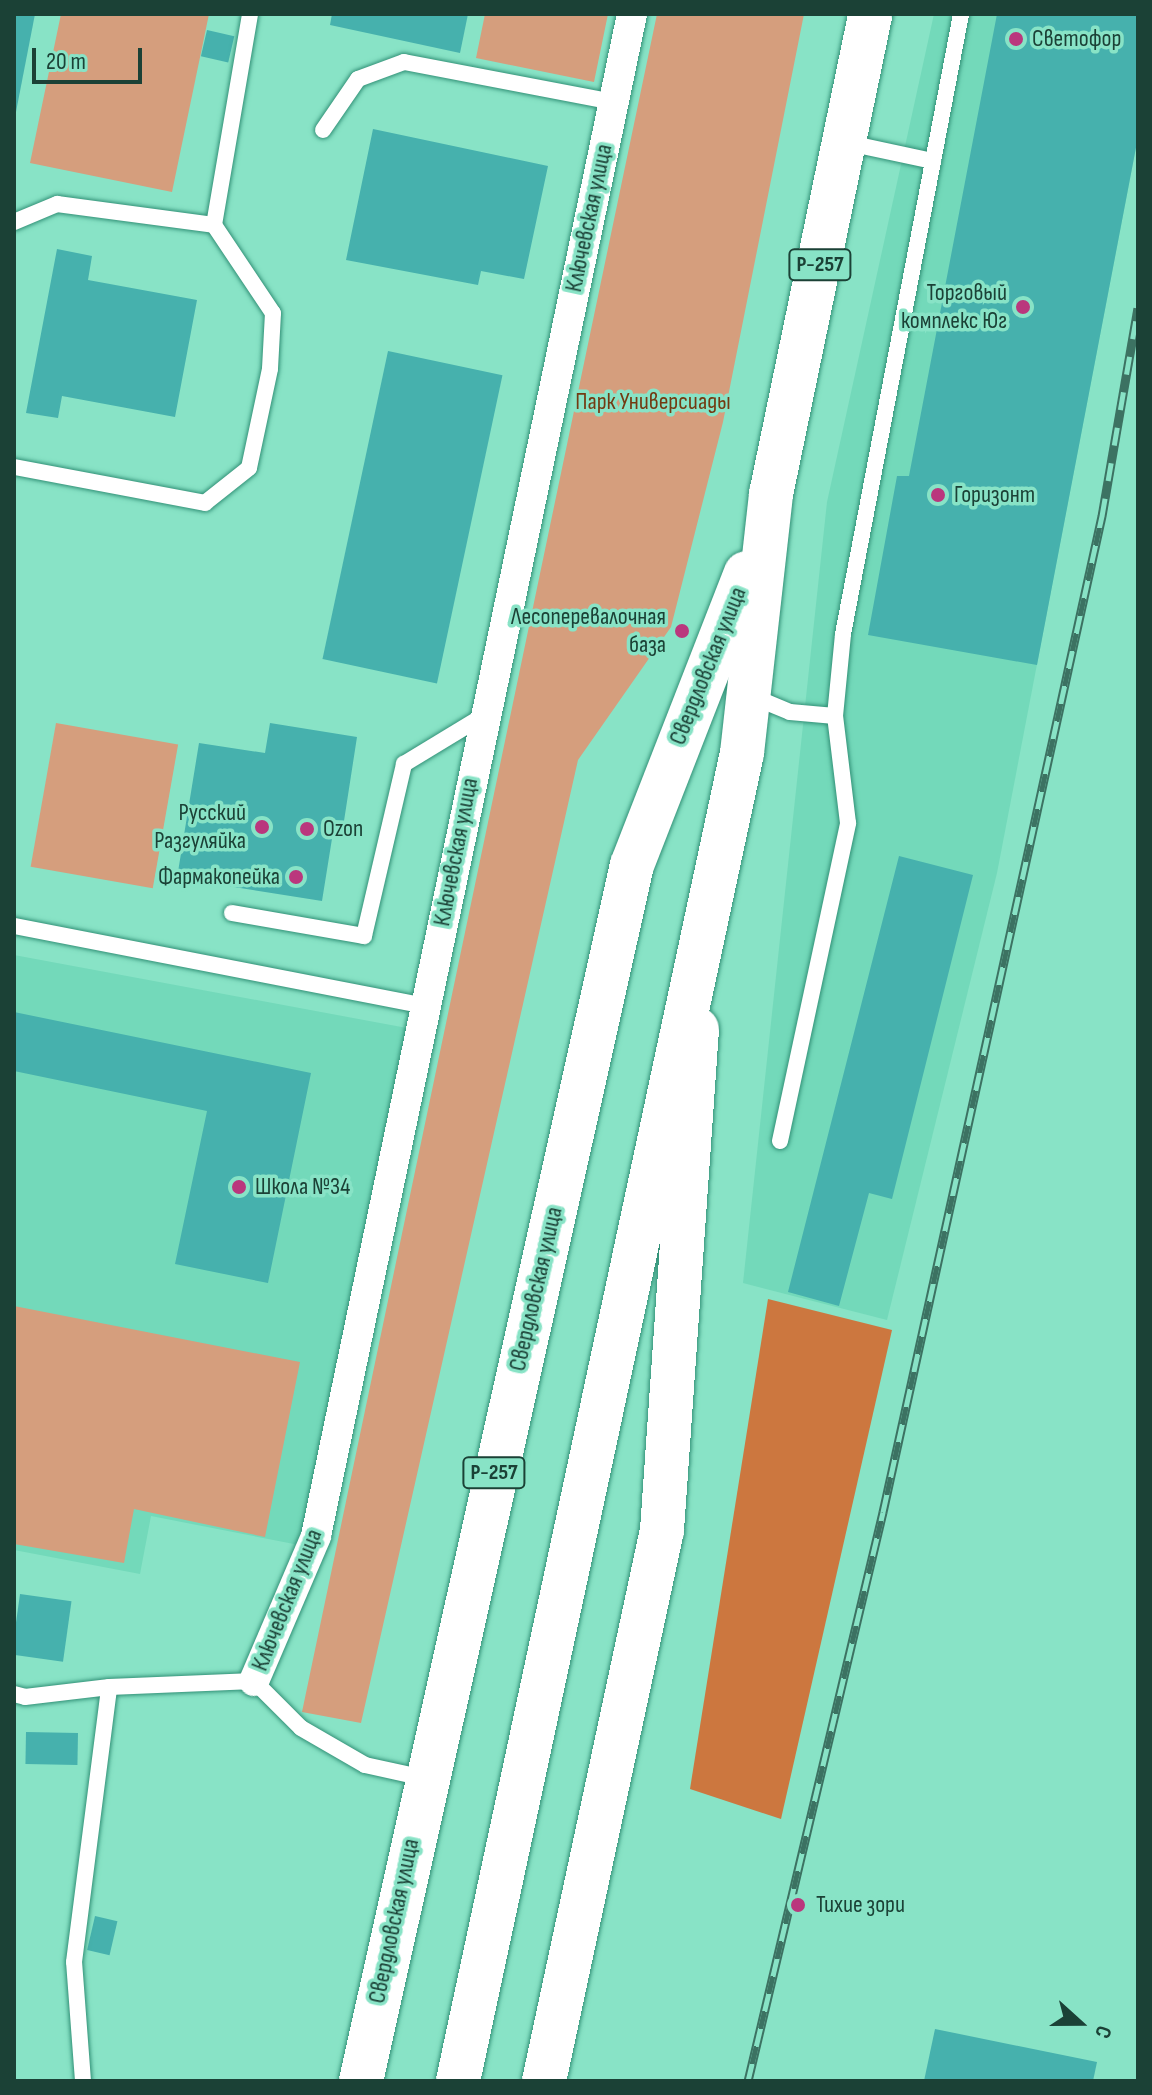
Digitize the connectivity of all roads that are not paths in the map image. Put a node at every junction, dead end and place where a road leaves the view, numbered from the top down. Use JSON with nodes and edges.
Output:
{"nodes":[{"id":1,"x":250,"y":14,"type":"edge"},
{"id":2,"x":632,"y":14,"type":"edge"},
{"id":3,"x":870,"y":14,"type":"edge"},
{"id":4,"x":961,"y":14,"type":"edge"},
{"id":5,"x":614,"y":102,"type":"junction"},
{"id":6,"x":323,"y":130,"type":"dead end"},
{"id":7,"x":844,"y":142,"type":"junction"},
{"id":8,"x":933,"y":161,"type":"junction"},
{"id":9,"x":14,"y":222,"type":"edge"},
{"id":10,"x":214,"y":225,"type":"junction"},
{"id":11,"x":14,"y":467,"type":"edge"},
{"id":12,"x":769,"y":514,"type":"junction"},
{"id":13,"x":748,"y":694,"type":"junction"},
{"id":14,"x":483,"y":716,"type":"junction"},
{"id":15,"x":835,"y":716,"type":"junction"},
{"id":16,"x":232,"y":913,"type":"dead end"},
{"id":17,"x":704,"y":919,"type":"junction"},
{"id":18,"x":14,"y":926,"type":"edge"},
{"id":19,"x":427,"y":1006,"type":"junction"},
{"id":20,"x":780,"y":1141,"type":"dead end"},
{"id":21,"x":254,"y":1681,"type":"junction"},
{"id":22,"x":109,"y":1687,"type":"junction"},
{"id":23,"x":14,"y":1694,"type":"edge"},
{"id":24,"x":424,"y":1778,"type":"junction"},
{"id":25,"x":83,"y":2081,"type":"edge"},
{"id":26,"x":361,"y":2081,"type":"edge"},
{"id":27,"x":458,"y":2081,"type":"edge"},
{"id":28,"x":544,"y":2081,"type":"edge"}],
"edges":[{"from":1,"to":10,"type":"lane"},
{"from":2,"to":5,"type":"street","name":"Ключевская улица"},
{"from":3,"to":7,"type":"main road","name":"Свердловская улица","number":"Р-257"},
{"from":4,"to":8,"type":"lane"},
{"from":5,"to":6,"type":"lane"},
{"from":5,"to":14,"type":"street","name":"Ключевская улица"},
{"from":7,"to":8,"type":"lane"},
{"from":7,"to":12,"type":"main road","name":"Свердловская улица","number":"Р-257"},
{"from":8,"to":15,"type":"lane"},
{"from":9,"to":10,"type":"lane"},
{"from":10,"to":11,"type":"lane"},
{"from":12,"to":13,"type":"main road","name":"Свердловская улица","number":"Р-257"},
{"from":12,"to":24,"type":"main road","name":"Свердловская улица","number":"Р-257"},
{"from":13,"to":15,"type":"lane"},
{"from":13,"to":17,"type":"main road","name":"Свердловская улица","number":"Р-257"},
{"from":14,"to":16,"type":"lane"},
{"from":14,"to":19,"type":"street","name":"Ключевская улица"},
{"from":15,"to":20,"type":"lane"},
{"from":17,"to":27,"type":"main road","name":"Свердловская улица","number":"Р-257"},
{"from":17,"to":28,"type":"main road"},
{"from":18,"to":19,"type":"lane"},
{"from":19,"to":21,"type":"street","name":"Ключевская улица"},
{"from":21,"to":22,"type":"lane"},
{"from":21,"to":24,"type":"lane"},
{"from":22,"to":23,"type":"lane"},
{"from":22,"to":25,"type":"lane"},
{"from":24,"to":26,"type":"main road","name":"Свердловская улица","number":"Р-257"}]}
